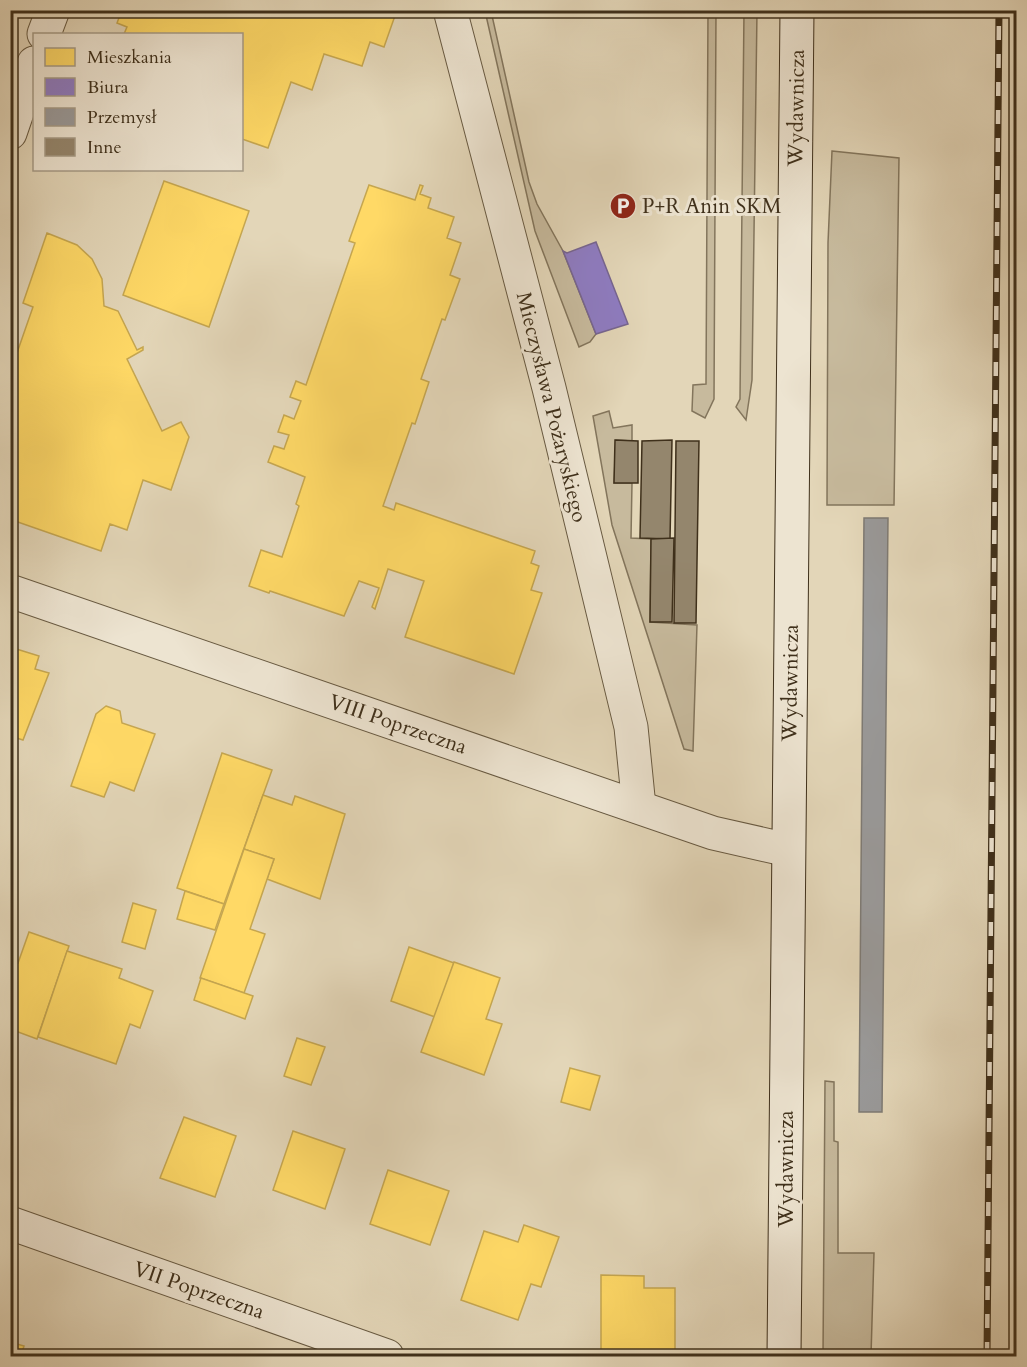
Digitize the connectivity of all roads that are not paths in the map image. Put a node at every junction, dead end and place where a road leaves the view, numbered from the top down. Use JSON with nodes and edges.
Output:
{"nodes":[{"id":1,"x":52,"y":10,"type":"edge"},
{"id":2,"x":450,"y":10,"type":"edge"},
{"id":3,"x":797,"y":10,"type":"edge"},
{"id":4,"x":44,"y":33,"type":"edge"},
{"id":5,"x":33,"y":66,"type":"edge"},
{"id":6,"x":10,"y":133,"type":"edge"},
{"id":7,"x":10,"y":591,"type":"edge"},
{"id":8,"x":639,"y":807,"type":"junction"},
{"id":9,"x":788,"y":850,"type":"junction"},
{"id":10,"x":10,"y":1223,"type":"edge"},
{"id":11,"x":387,"y":1356,"type":"edge"},
{"id":12,"x":784,"y":1356,"type":"edge"}],
"edges":[{"from":1,"to":4,"type":"street"},
{"from":2,"to":8,"type":"street","name":"Mieczysława Pożaryskiego"},
{"from":3,"to":9,"type":"street","name":"Wydawnicza"},
{"from":5,"to":6,"type":"street"},
{"from":7,"to":8,"type":"street","name":"VIII Poprzeczna"},
{"from":8,"to":9,"type":"street","name":"VIII Poprzeczna"},
{"from":9,"to":12,"type":"street","name":"Wydawnicza"},
{"from":10,"to":11,"type":"street","name":"VII Poprzeczna"}]}
